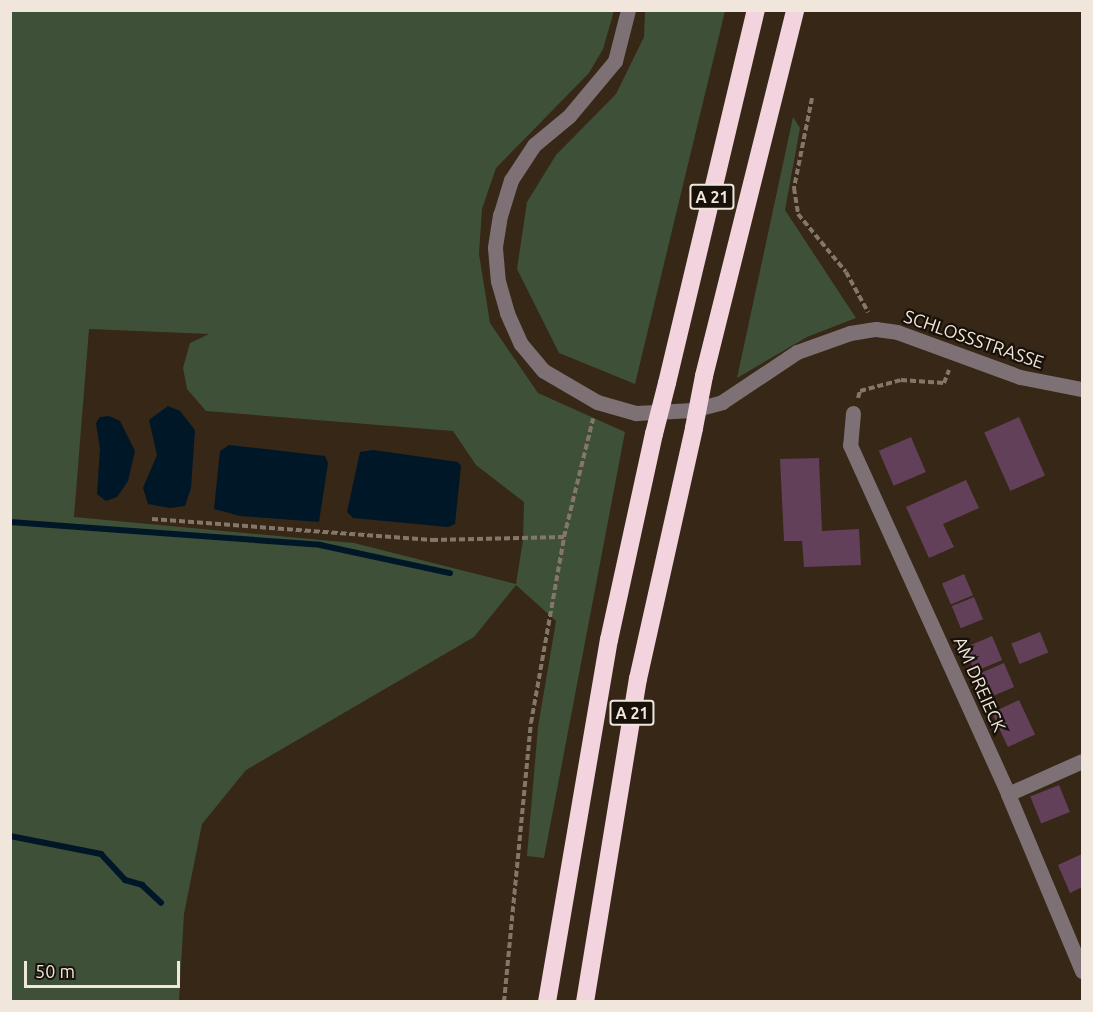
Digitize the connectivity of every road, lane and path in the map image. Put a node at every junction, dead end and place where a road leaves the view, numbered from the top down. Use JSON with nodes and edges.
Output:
{"nodes":[{"id":1,"x":628,"y":10,"type":"edge"},
{"id":2,"x":756,"y":10,"type":"edge"},
{"id":3,"x":795,"y":10,"type":"edge"},
{"id":4,"x":812,"y":98,"type":"dead end"},
{"id":5,"x":876,"y":329,"type":"junction"},
{"id":6,"x":956,"y":352,"type":"junction"},
{"id":7,"x":1083,"y":389,"type":"edge"},
{"id":8,"x":597,"y":402,"type":"junction"},
{"id":9,"x":853,"y":413,"type":"joint"},
{"id":10,"x":152,"y":519,"type":"dead end"},
{"id":11,"x":564,"y":537,"type":"junction"},
{"id":12,"x":1083,"y":761,"type":"edge"},
{"id":13,"x":1008,"y":794,"type":"junction"},
{"id":14,"x":1083,"y":971,"type":"edge"},
{"id":15,"x":504,"y":1002,"type":"edge"},
{"id":16,"x":547,"y":1002,"type":"edge"},
{"id":17,"x":585,"y":1002,"type":"edge"}],
"edges":[{"from":1,"to":8,"type":"street","name":"SCHLOSSSTRASSE"},
{"from":2,"to":16,"type":"highway","number":"A 21","bridge":true},
{"from":3,"to":17,"type":"highway","number":"A 21","bridge":true},
{"from":4,"to":5,"type":"path"},
{"from":5,"to":6,"type":"street","name":"SCHLOSSSTRASSE"},
{"from":5,"to":8,"type":"street","name":"SCHLOSSSTRASSE"},
{"from":6,"to":7,"type":"street","name":"SCHLOSSSTRASSE"},
{"from":6,"to":9,"type":"path"},
{"from":8,"to":11,"type":"path"},
{"from":9,"to":13,"type":"street","name":"AM DREIECK"},
{"from":10,"to":11,"type":"path"},
{"from":11,"to":15,"type":"path"},
{"from":12,"to":13,"type":"street"},
{"from":13,"to":14,"type":"street","name":"AM DREIECK"}]}
